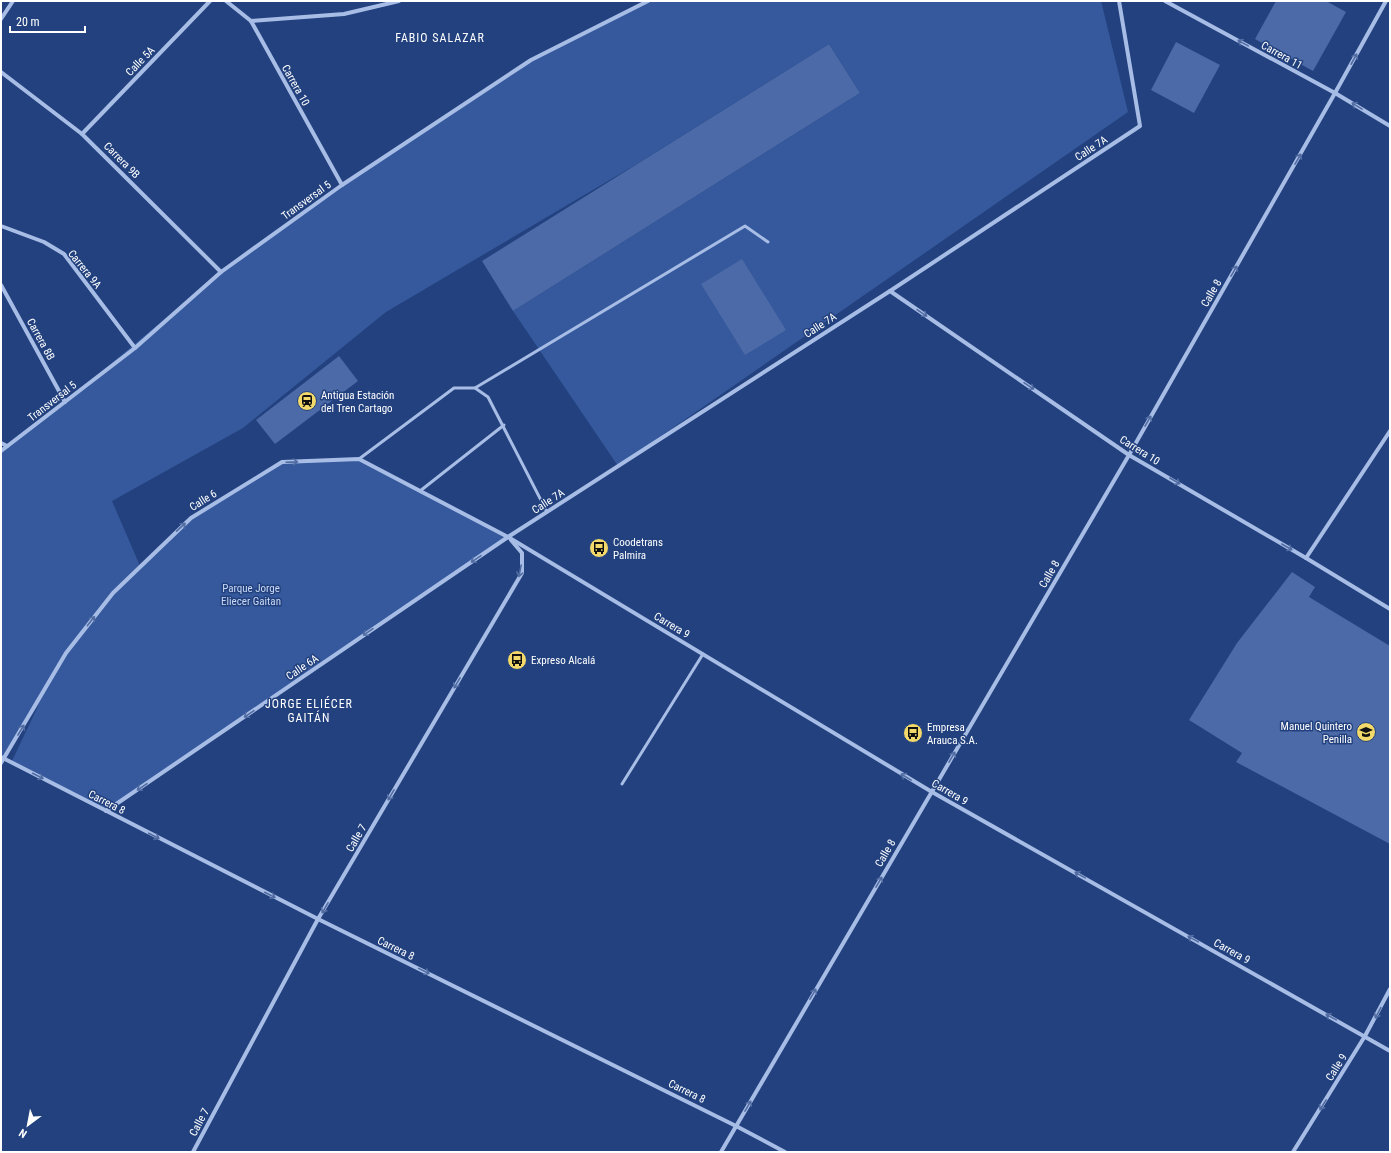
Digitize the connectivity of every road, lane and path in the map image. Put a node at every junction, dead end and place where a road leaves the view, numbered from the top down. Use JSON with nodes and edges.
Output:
{"nodes":[{"id":1,"x":14,"y":1,"type":"edge"},
{"id":2,"x":210,"y":1,"type":"edge"},
{"id":3,"x":226,"y":1,"type":"edge"},
{"id":4,"x":399,"y":1,"type":"edge"},
{"id":5,"x":648,"y":1,"type":"edge"},
{"id":6,"x":1119,"y":1,"type":"edge"},
{"id":7,"x":1165,"y":1,"type":"edge"},
{"id":8,"x":1386,"y":1,"type":"edge"},
{"id":9,"x":1,"y":19,"type":"edge"},
{"id":10,"x":251,"y":21,"type":"junction"},
{"id":11,"x":1,"y":72,"type":"edge"},
{"id":12,"x":1335,"y":94,"type":"junction"},
{"id":13,"x":1390,"y":126,"type":"edge"},
{"id":14,"x":82,"y":134,"type":"junction"},
{"id":15,"x":342,"y":185,"type":"junction"},
{"id":16,"x":1,"y":226,"type":"edge"},
{"id":17,"x":768,"y":242,"type":"dead end"},
{"id":18,"x":221,"y":272,"type":"junction"},
{"id":19,"x":1,"y":285,"type":"edge"},
{"id":20,"x":890,"y":291,"type":"junction"},
{"id":21,"x":135,"y":348,"type":"junction"},
{"id":22,"x":475,"y":388,"type":"junction"},
{"id":23,"x":65,"y":402,"type":"junction"},
{"id":24,"x":504,"y":425,"type":"junction"},
{"id":25,"x":1390,"y":430,"type":"edge"},
{"id":26,"x":1,"y":443,"type":"edge"},
{"id":27,"x":7,"y":446,"type":"junction"},
{"id":28,"x":1,"y":451,"type":"edge"},
{"id":29,"x":1129,"y":455,"type":"junction"},
{"id":30,"x":359,"y":459,"type":"junction"},
{"id":31,"x":420,"y":491,"type":"junction"},
{"id":32,"x":547,"y":512,"type":"junction"},
{"id":33,"x":508,"y":537,"type":"junction"},
{"id":34,"x":1306,"y":558,"type":"junction"},
{"id":35,"x":1390,"y":609,"type":"edge"},
{"id":36,"x":703,"y":654,"type":"junction"},
{"id":37,"x":2,"y":758,"type":"edge"},
{"id":38,"x":1,"y":763,"type":"edge"},
{"id":39,"x":622,"y":784,"type":"dead end"},
{"id":40,"x":932,"y":792,"type":"junction"},
{"id":41,"x":106,"y":811,"type":"junction"},
{"id":42,"x":318,"y":919,"type":"junction"},
{"id":43,"x":1390,"y":989,"type":"edge"},
{"id":44,"x":1365,"y":1036,"type":"junction"},
{"id":45,"x":1390,"y":1051,"type":"edge"},
{"id":46,"x":736,"y":1126,"type":"junction"},
{"id":47,"x":193,"y":1152,"type":"edge"},
{"id":48,"x":721,"y":1152,"type":"edge"},
{"id":49,"x":785,"y":1152,"type":"edge"},
{"id":50,"x":1294,"y":1152,"type":"edge"}],
"edges":[{"from":1,"to":9,"type":"street"},
{"from":2,"to":14,"type":"street","name":"Calle 5A"},
{"from":3,"to":10,"type":"street","name":"Carrera 10"},
{"from":4,"to":10,"type":"street"},
{"from":5,"to":15,"type":"street","name":"Transversal 5"},
{"from":6,"to":20,"type":"street","name":"Calle 7A"},
{"from":12,"to":7,"type":"street","name":"Carrera 11","one_way":true},
{"from":12,"to":8,"type":"street","name":"Calle 8","one_way":true},
{"from":10,"to":15,"type":"street","name":"Carrera 10"},
{"from":11,"to":14,"type":"street","name":"Carrera 9B"},
{"from":13,"to":12,"type":"street","name":"Carrera 11","one_way":true},
{"from":29,"to":12,"type":"street","name":"Calle 8","one_way":true},
{"from":14,"to":18,"type":"street","name":"Carrera 9B"},
{"from":15,"to":18,"type":"street","name":"Transversal 5"},
{"from":16,"to":21,"type":"street","name":"Carrera 9A"},
{"from":17,"to":22,"type":"lane"},
{"from":18,"to":21,"type":"street","name":"Transversal 5"},
{"from":19,"to":23,"type":"street","name":"Carrera 8B"},
{"from":20,"to":29,"type":"street","name":"Carrera 10","one_way":true},
{"from":20,"to":32,"type":"street","name":"Calle 7A"},
{"from":21,"to":23,"type":"street","name":"Transversal 5"},
{"from":22,"to":24,"type":"lane"},
{"from":22,"to":30,"type":"lane"},
{"from":23,"to":27,"type":"street","name":"Transversal 5"},
{"from":24,"to":31,"type":"lane"},
{"from":24,"to":32,"type":"lane"},
{"from":25,"to":34,"type":"street"},
{"from":26,"to":27,"type":"street"},
{"from":27,"to":28,"type":"street","name":"Transversal 5"},
{"from":29,"to":34,"type":"street","name":"Carrera 10","one_way":true},
{"from":40,"to":29,"type":"street","name":"Calle 8","one_way":true},
{"from":30,"to":31,"type":"street","name":"Calle 6"},
{"from":37,"to":30,"type":"street","name":"Calle 6","one_way":true},
{"from":31,"to":33,"type":"street","name":"Calle 6"},
{"from":32,"to":33,"type":"street","name":"Calle 7A"},
{"from":33,"to":36,"type":"street","name":"Carrera 9"},
{"from":33,"to":41,"type":"street","name":"Calle 6A","one_way":true},
{"from":33,"to":42,"type":"street","name":"Calle 7","one_way":true},
{"from":34,"to":35,"type":"street","name":"Carrera 10"},
{"from":36,"to":39,"type":"lane"},
{"from":40,"to":36,"type":"street","name":"Carrera 9","one_way":true},
{"from":37,"to":38,"type":"street","name":"Calle 6"},
{"from":37,"to":41,"type":"street","name":"Carrera 8","one_way":true},
{"from":44,"to":40,"type":"street","name":"Carrera 9","one_way":true},
{"from":46,"to":40,"type":"street","name":"Calle 8","one_way":true},
{"from":41,"to":42,"type":"street","name":"Carrera 8","one_way":true},
{"from":42,"to":46,"type":"street","name":"Carrera 8","one_way":true},
{"from":42,"to":47,"type":"street","name":"Calle 7"},
{"from":43,"to":44,"type":"street","name":"Calle 9","one_way":true},
{"from":44,"to":45,"type":"street","name":"Carrera 9"},
{"from":44,"to":50,"type":"street","name":"Calle 9","one_way":true},
{"from":46,"to":48,"type":"street","name":"Calle 8"},
{"from":46,"to":49,"type":"street","name":"Carrera 8"}]}
